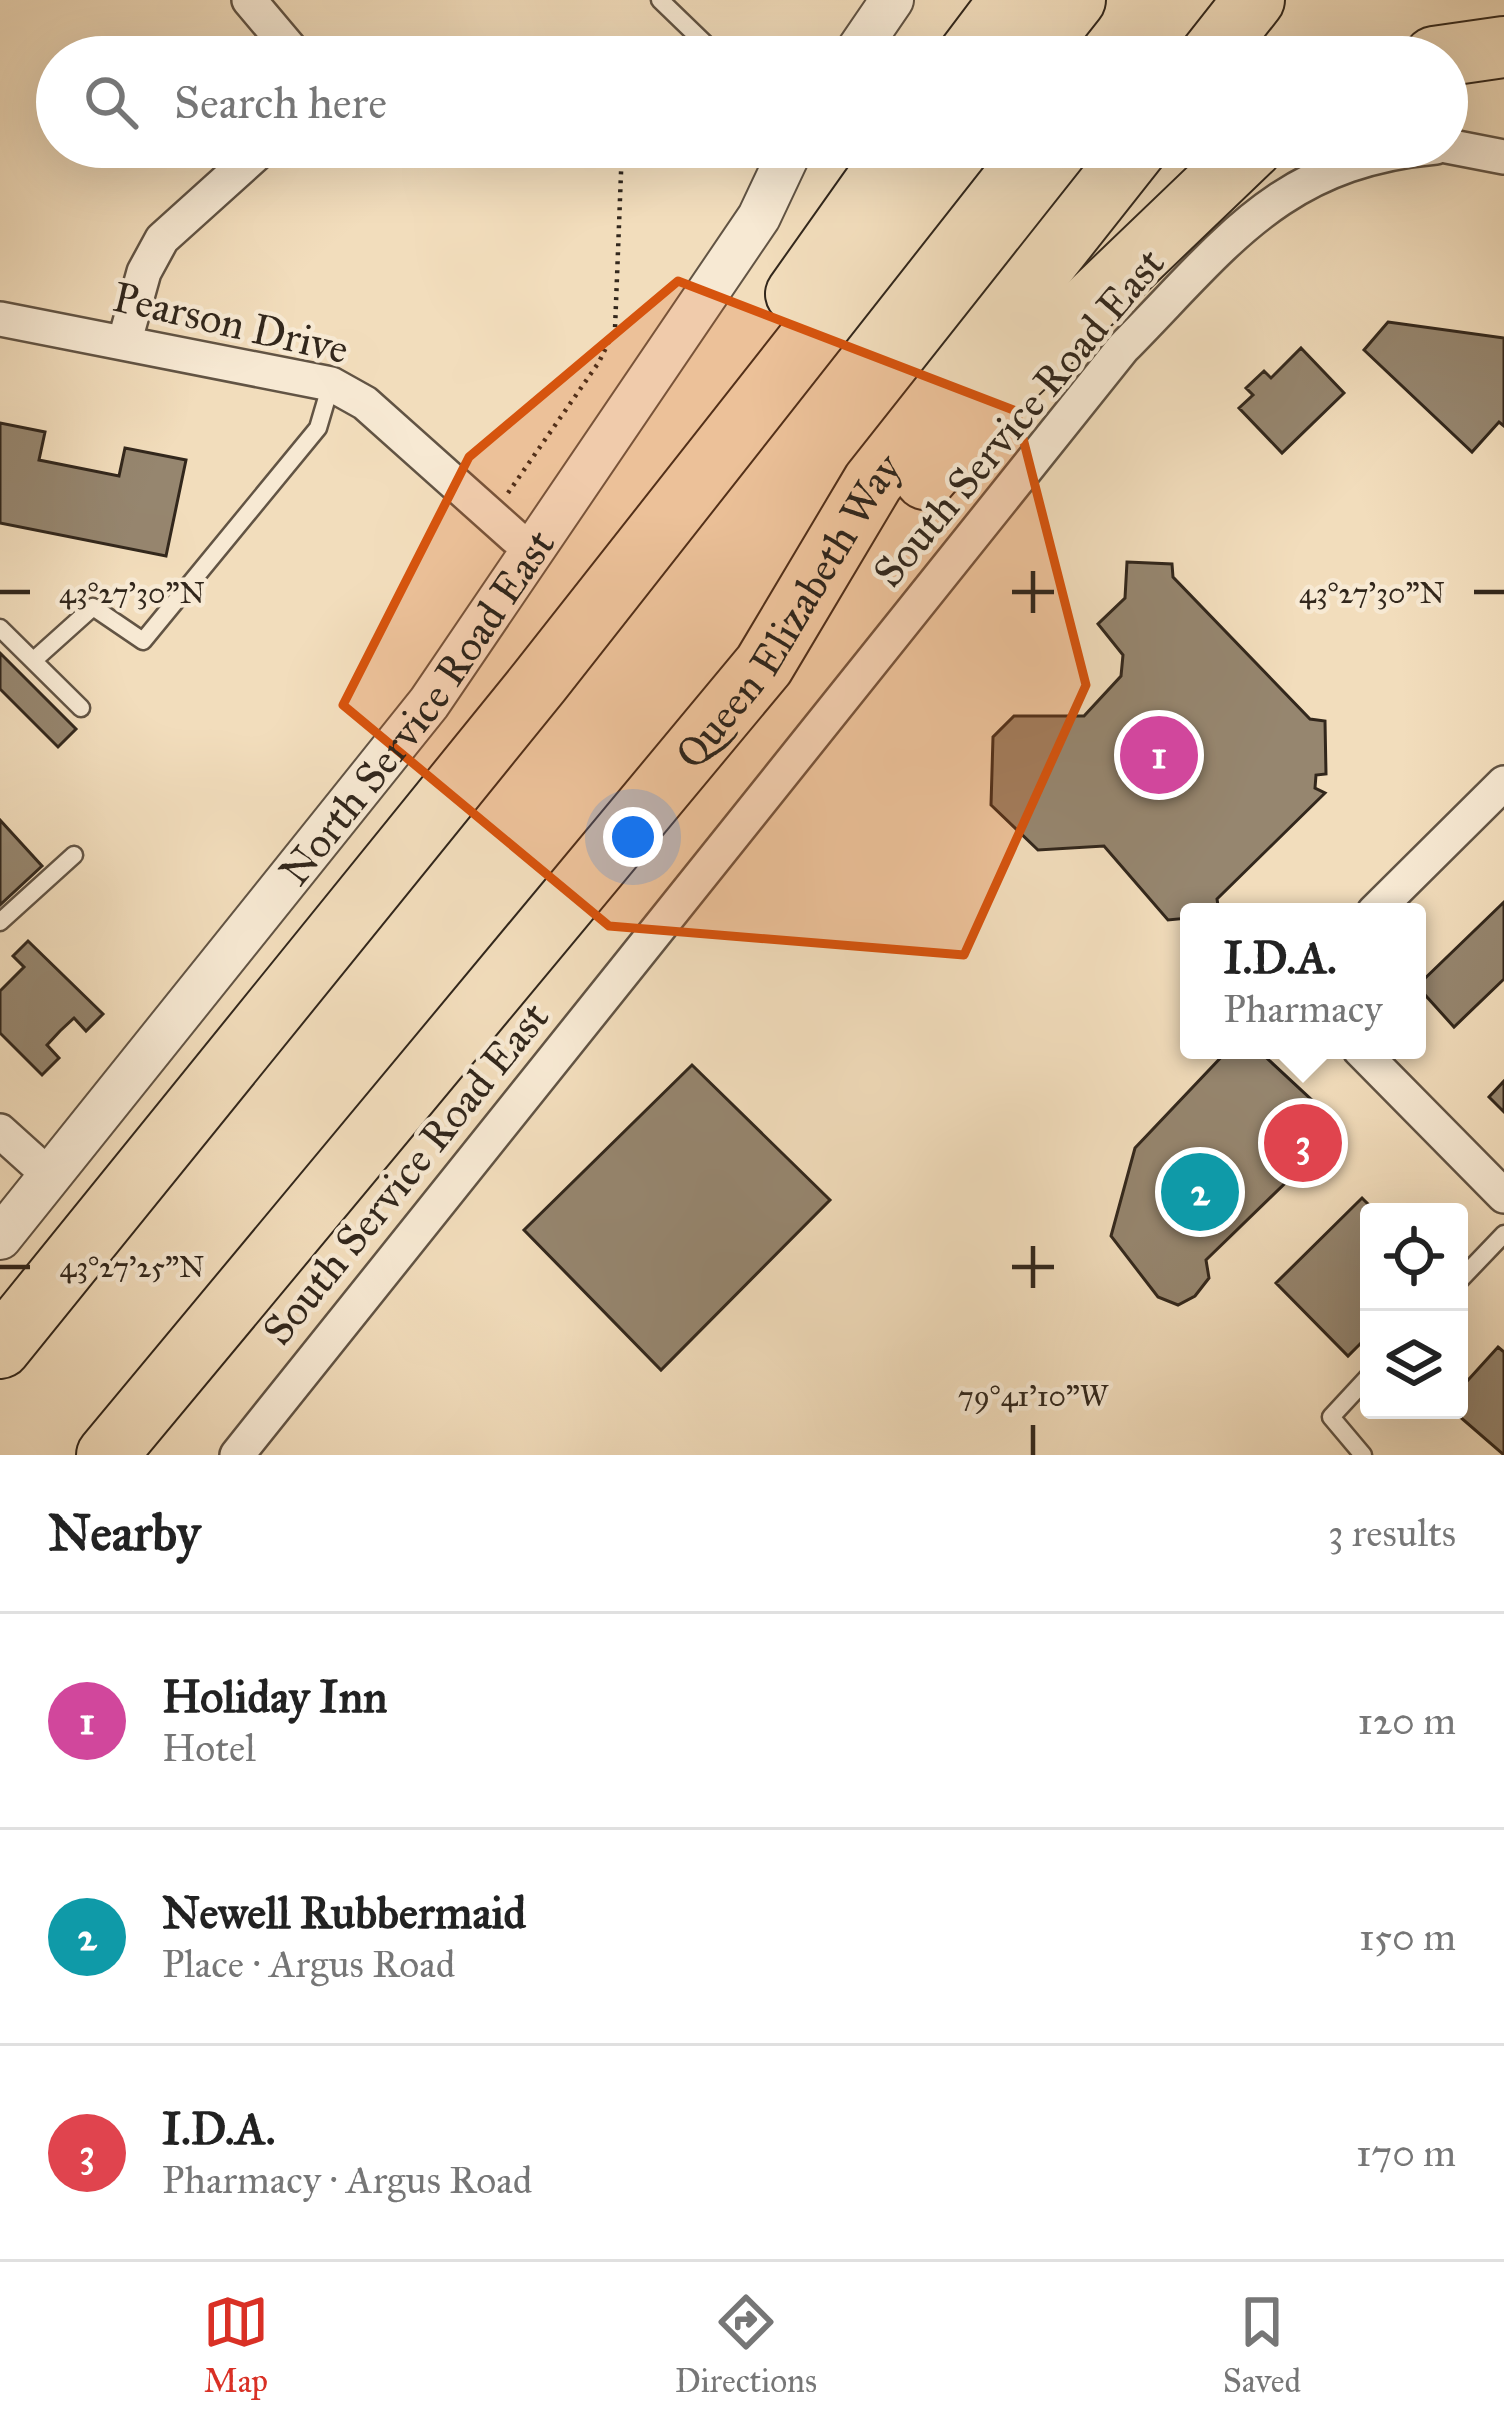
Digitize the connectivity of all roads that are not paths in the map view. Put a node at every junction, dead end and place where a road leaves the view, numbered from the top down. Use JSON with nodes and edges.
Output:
{"nodes":[{"id":1,"x":249,"y":0,"type":"edge"},
{"id":2,"x":660,"y":0,"type":"edge"},
{"id":3,"x":892,"y":0,"type":"edge"},
{"id":4,"x":1010,"y":0,"type":"edge"},
{"id":5,"x":1075,"y":0,"type":"edge"},
{"id":6,"x":1254,"y":0,"type":"edge"},
{"id":7,"x":279,"y":36,"type":"edge"},
{"id":8,"x":697,"y":36,"type":"edge"},
{"id":9,"x":867,"y":36,"type":"edge"},
{"id":10,"x":983,"y":36,"type":"edge"},
{"id":11,"x":1047,"y":36,"type":"edge"},
{"id":12,"x":1226,"y":36,"type":"edge"},
{"id":13,"x":1504,"y":47,"type":"edge"},
{"id":14,"x":1468,"y":49,"type":"edge"},
{"id":15,"x":1468,"y":150,"type":"edge"},
{"id":16,"x":1504,"y":157,"type":"edge"},
{"id":17,"x":241,"y":168,"type":"edge"},
{"id":18,"x":782,"y":168,"type":"edge"},
{"id":19,"x":885,"y":168,"type":"edge"},
{"id":20,"x":943,"y":168,"type":"edge"},
{"id":21,"x":1121,"y":168,"type":"edge"},
{"id":22,"x":1231,"y":168,"type":"edge"},
{"id":23,"x":1331,"y":168,"type":"edge"},
{"id":24,"x":0,"y":319,"type":"edge"},
{"id":25,"x":125,"y":340,"type":"junction"},
{"id":26,"x":331,"y":384,"type":"junction"},
{"id":27,"x":532,"y":546,"type":"junction"},
{"id":28,"x":0,"y":628,"type":"edge"},
{"id":29,"x":34,"y":660,"type":"junction"},
{"id":30,"x":764,"y":665,"type":"junction"},
{"id":31,"x":540,"y":681,"type":"junction"},
{"id":32,"x":81,"y":708,"type":"dead end"},
{"id":33,"x":1504,"y":783,"type":"edge"},
{"id":34,"x":74,"y":855,"type":"dead end"},
{"id":35,"x":1383,"y":903,"type":"edge"},
{"id":36,"x":0,"y":922,"type":"edge"},
{"id":37,"x":1369,"y":1059,"type":"edge"},
{"id":38,"x":0,"y":1131,"type":"edge"},
{"id":39,"x":51,"y":1178,"type":"junction"},
{"id":40,"x":1504,"y":1196,"type":"edge"},
{"id":41,"x":1504,"y":1234,"type":"edge"},
{"id":42,"x":0,"y":1238,"type":"edge"},
{"id":43,"x":1468,"y":1272,"type":"edge"},
{"id":44,"x":0,"y":1348,"type":"edge"},
{"id":45,"x":1360,"y":1386,"type":"edge"},
{"id":46,"x":106,"y":1455,"type":"edge"},
{"id":47,"x":237,"y":1455,"type":"edge"},
{"id":48,"x":1363,"y":1455,"type":"edge"}],
"edges":[{"from":1,"to":7,"type":"street"},
{"from":2,"to":8,"type":"lane"},
{"from":3,"to":9,"type":"street"},
{"from":4,"to":10,"type":"highway"},
{"from":5,"to":11,"type":"highway"},
{"from":6,"to":12,"type":"highway"},
{"from":13,"to":14,"type":"highway"},
{"from":15,"to":16,"type":"street"},
{"from":17,"to":25,"type":"street"},
{"from":18,"to":27,"type":"street","name":"North Service Road East"},
{"from":19,"to":31,"type":"highway"},
{"from":20,"to":31,"type":"highway"},
{"from":21,"to":30,"type":"highway","name":"Queen Elizabeth Way"},
{"from":22,"to":30,"type":"highway"},
{"from":23,"to":47,"type":"street","name":"South Service Road East"},
{"from":24,"to":25,"type":"street","name":"Pearson Drive"},
{"from":25,"to":26,"type":"street","name":"Pearson Drive"},
{"from":26,"to":27,"type":"street","name":"Pearson Drive"},
{"from":26,"to":29,"type":"lane"},
{"from":27,"to":39,"type":"street","name":"North Service Road East"},
{"from":28,"to":29,"type":"lane"},
{"from":29,"to":32,"type":"lane"},
{"from":30,"to":46,"type":"highway","name":"Queen Elizabeth Way"},
{"from":31,"to":44,"type":"highway"},
{"from":33,"to":35,"type":"street"},
{"from":34,"to":36,"type":"lane"},
{"from":37,"to":40,"type":"street"},
{"from":38,"to":39,"type":"street"},
{"from":39,"to":42,"type":"street","name":"North Service Road East"},
{"from":41,"to":43,"type":"lane"},
{"from":45,"to":48,"type":"lane"}]}
